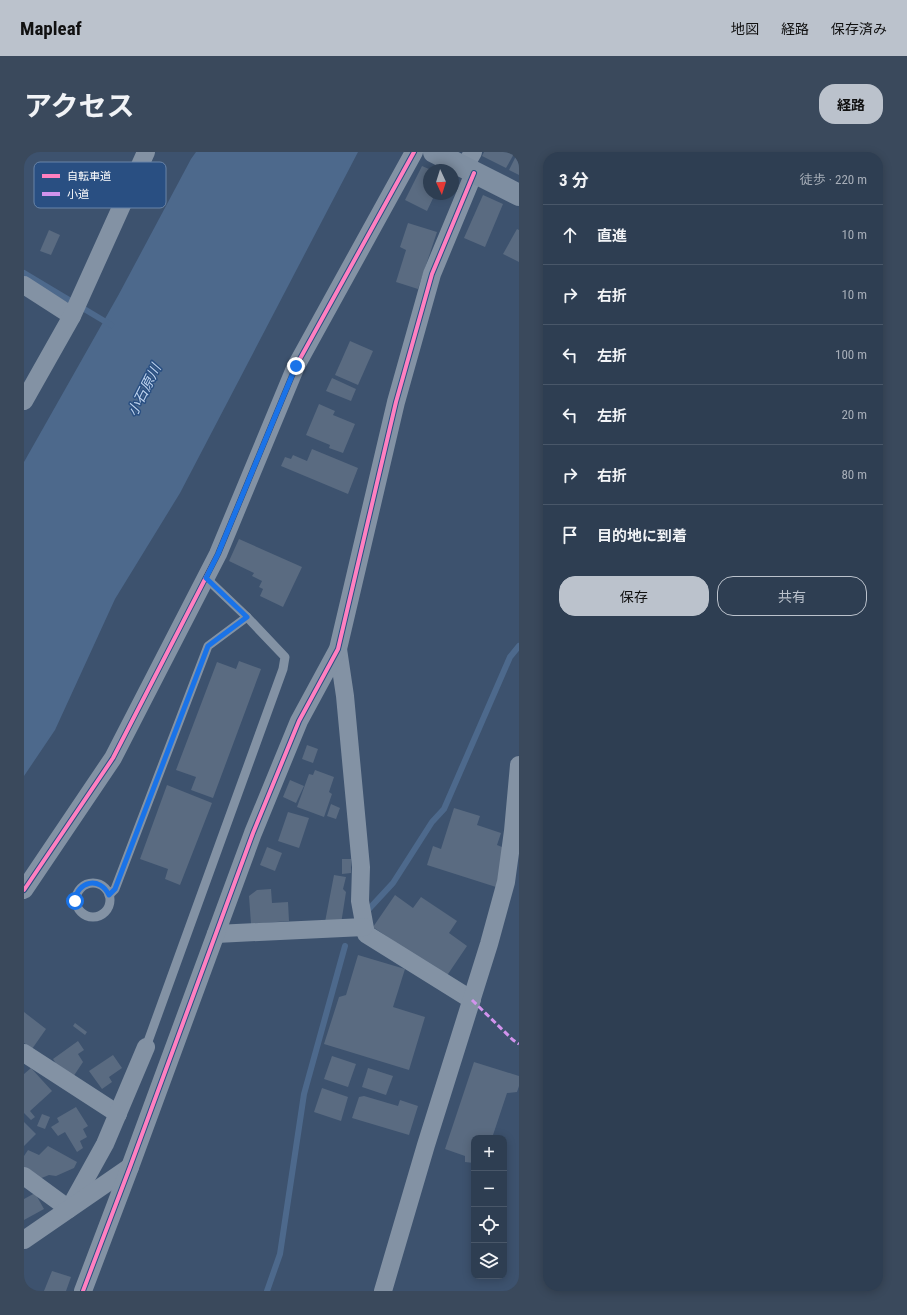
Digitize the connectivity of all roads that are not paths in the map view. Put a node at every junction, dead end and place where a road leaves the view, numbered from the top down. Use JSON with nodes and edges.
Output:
{"nodes":[{"id":1,"x":146,"y":152,"type":"edge"},
{"id":2,"x":414,"y":152,"type":"edge"},
{"id":3,"x":434,"y":152,"type":"edge"},
{"id":4,"x":141,"y":162,"type":"edge"},
{"id":5,"x":471,"y":164,"type":"edge"},
{"id":6,"x":519,"y":196,"type":"edge"},
{"id":7,"x":121,"y":208,"type":"edge"},
{"id":8,"x":24,"y":285,"type":"edge"},
{"id":9,"x":72,"y":316,"type":"junction"},
{"id":10,"x":24,"y":400,"type":"edge"},
{"id":11,"x":206,"y":578,"type":"junction"},
{"id":12,"x":247,"y":617,"type":"junction"},
{"id":13,"x":338,"y":649,"type":"junction"},
{"id":14,"x":519,"y":765,"type":"edge"},
{"id":15,"x":24,"y":890,"type":"edge"},
{"id":16,"x":109,"y":895,"type":"dead end"},
{"id":17,"x":364,"y":927,"type":"junction"},
{"id":18,"x":216,"y":934,"type":"junction"},
{"id":19,"x":472,"y":1000,"type":"junction"},
{"id":20,"x":146,"y":1047,"type":"joint"},
{"id":21,"x":24,"y":1053,"type":"edge"},
{"id":22,"x":118,"y":1114,"type":"junction"},
{"id":23,"x":130,"y":1167,"type":"junction"},
{"id":24,"x":24,"y":1176,"type":"edge"},
{"id":25,"x":69,"y":1209,"type":"junction"},
{"id":26,"x":24,"y":1240,"type":"edge"},
{"id":27,"x":83,"y":1291,"type":"edge"},
{"id":28,"x":383,"y":1291,"type":"edge"}],
"edges":[{"from":1,"to":4,"type":"street"},
{"from":2,"to":11,"type":"street"},
{"from":3,"to":5,"type":"main road"},
{"from":5,"to":6,"type":"main road"},
{"from":5,"to":13,"type":"street"},
{"from":7,"to":9,"type":"street"},
{"from":8,"to":9,"type":"street"},
{"from":9,"to":10,"type":"street"},
{"from":11,"to":12,"type":"lane"},
{"from":11,"to":15,"type":"street"},
{"from":12,"to":16,"type":"lane"},
{"from":12,"to":20,"type":"lane"},
{"from":13,"to":17,"type":"street"},
{"from":13,"to":18,"type":"street"},
{"from":14,"to":19,"type":"street"},
{"from":17,"to":18,"type":"street"},
{"from":17,"to":19,"type":"street"},
{"from":18,"to":23,"type":"street"},
{"from":19,"to":28,"type":"street"},
{"from":20,"to":22,"type":"street"},
{"from":21,"to":22,"type":"street"},
{"from":22,"to":25,"type":"street"},
{"from":23,"to":25,"type":"street"},
{"from":23,"to":27,"type":"street"},
{"from":24,"to":25,"type":"street"},
{"from":25,"to":26,"type":"street"}]}
